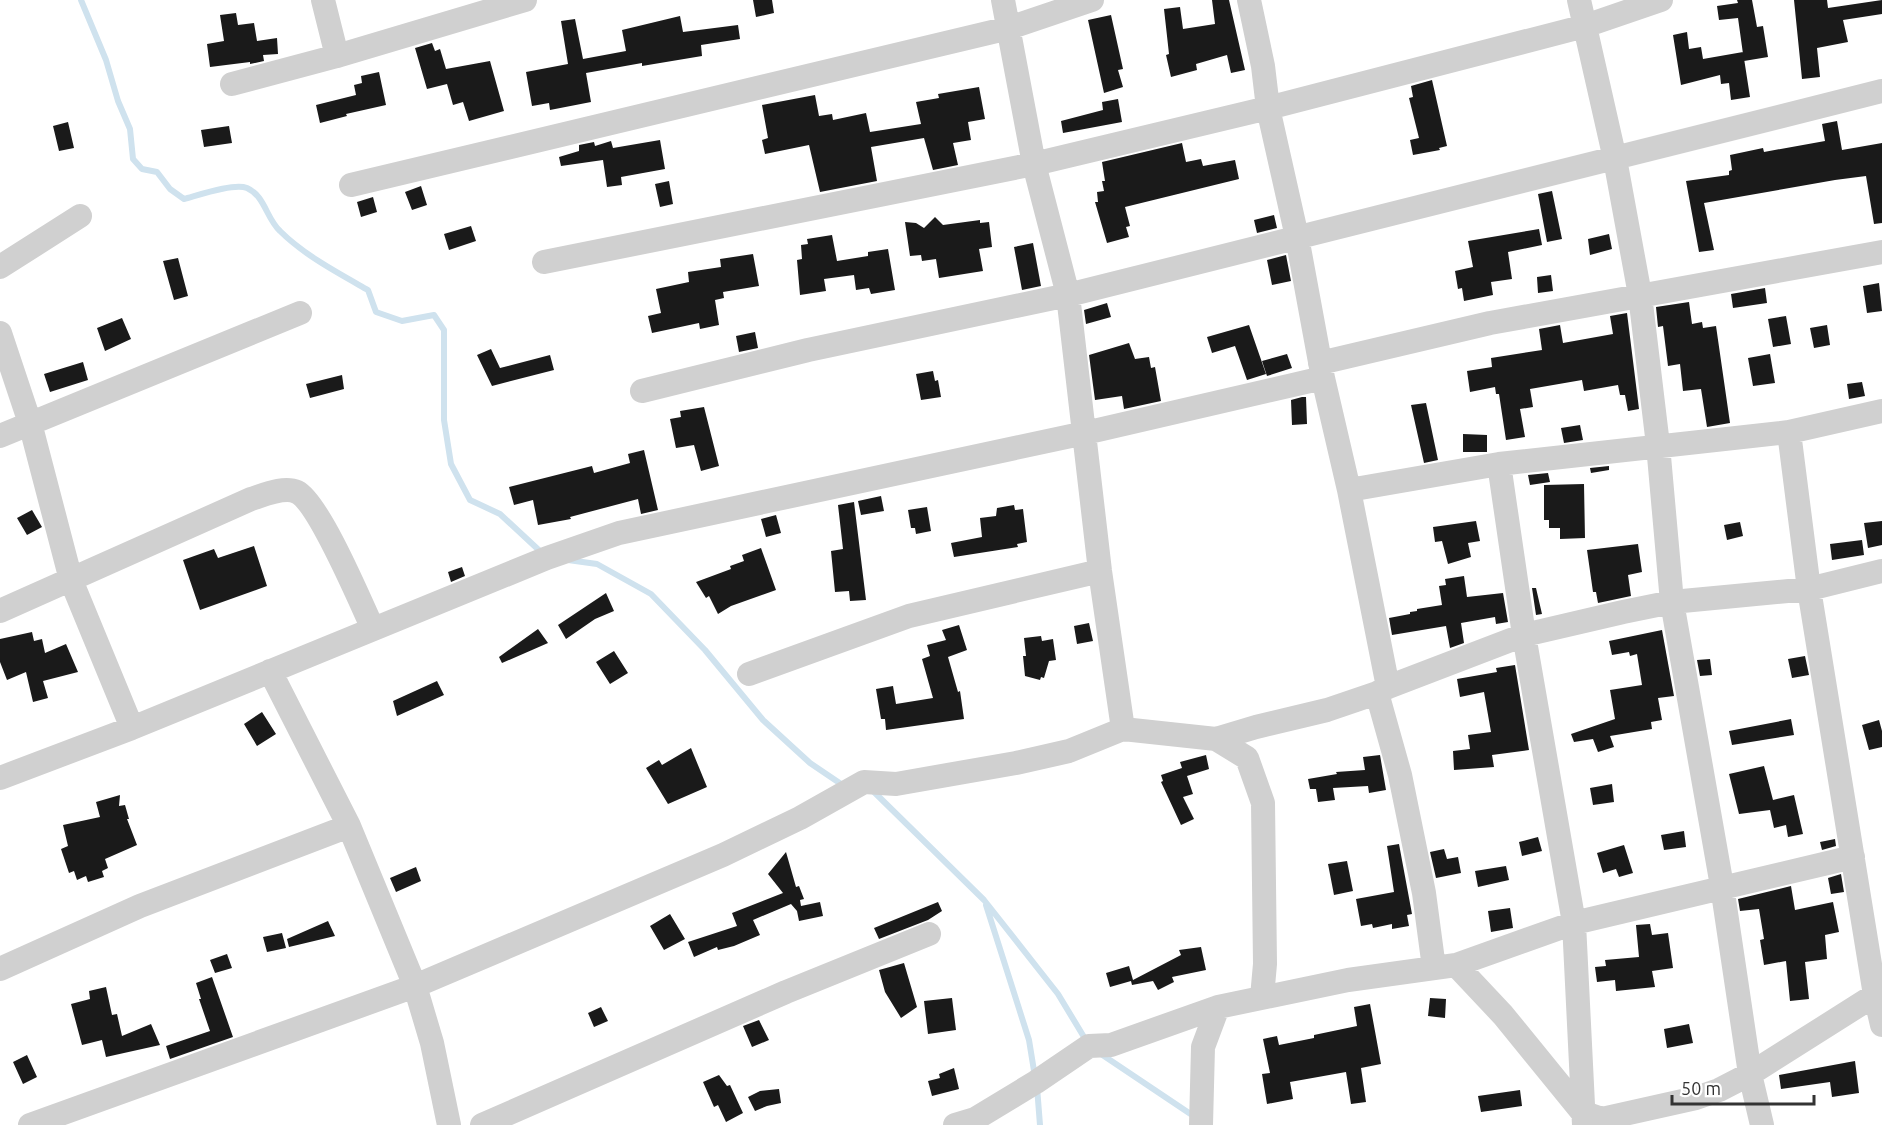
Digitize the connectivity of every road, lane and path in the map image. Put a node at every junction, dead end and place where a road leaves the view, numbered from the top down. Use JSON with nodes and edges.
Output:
{"nodes":[{"id":1,"x":323,"y":0,"type":"edge"},
{"id":2,"x":525,"y":0,"type":"edge"},
{"id":3,"x":1003,"y":0,"type":"edge"},
{"id":4,"x":1092,"y":0,"type":"edge"},
{"id":5,"x":1249,"y":0,"type":"edge"},
{"id":6,"x":1579,"y":0,"type":"edge"},
{"id":7,"x":1661,"y":0,"type":"edge"},
{"id":8,"x":1585,"y":27,"type":"junction"},
{"id":9,"x":1009,"y":28,"type":"junction"},
{"id":10,"x":337,"y":56,"type":"junction"},
{"id":11,"x":232,"y":84,"type":"dead end"},
{"id":12,"x":1882,"y":91,"type":"edge"},
{"id":13,"x":1268,"y":108,"type":"junction"},
{"id":14,"x":1615,"y":159,"type":"junction"},
{"id":15,"x":1034,"y":164,"type":"junction"},
{"id":16,"x":351,"y":184,"type":"dead end"},
{"id":17,"x":80,"y":216,"type":"dead end"},
{"id":18,"x":1297,"y":237,"type":"junction"},
{"id":19,"x":1882,"y":252,"type":"edge"},
{"id":20,"x":544,"y":262,"type":"dead end"},
{"id":21,"x":0,"y":267,"type":"edge"},
{"id":22,"x":1640,"y":294,"type":"junction"},
{"id":23,"x":1068,"y":295,"type":"junction"},
{"id":24,"x":300,"y":313,"type":"dead end"},
{"id":25,"x":0,"y":333,"type":"edge"},
{"id":26,"x":1322,"y":370,"type":"junction"},
{"id":27,"x":642,"y":391,"type":"dead end"},
{"id":28,"x":1882,"y":411,"type":"edge"},
{"id":29,"x":30,"y":423,"type":"junction"},
{"id":30,"x":1789,"y":432,"type":"junction"},
{"id":31,"x":1085,"y":433,"type":"junction"},
{"id":32,"x":0,"y":436,"type":"edge"},
{"id":33,"x":1658,"y":445,"type":"junction"},
{"id":34,"x":1499,"y":464,"type":"junction"},
{"id":35,"x":1349,"y":490,"type":"junction"},
{"id":36,"x":1100,"y":571,"type":"junction"},
{"id":37,"x":1882,"y":571,"type":"edge"},
{"id":38,"x":71,"y":580,"type":"junction"},
{"id":39,"x":1809,"y":589,"type":"junction"},
{"id":40,"x":1672,"y":602,"type":"junction"},
{"id":41,"x":0,"y":611,"type":"edge"},
{"id":42,"x":373,"y":629,"type":"junction"},
{"id":43,"x":1524,"y":635,"type":"junction"},
{"id":44,"x":270,"y":671,"type":"junction"},
{"id":45,"x":749,"y":674,"type":"dead end"},
{"id":46,"x":1383,"y":690,"type":"junction"},
{"id":47,"x":132,"y":728,"type":"junction"},
{"id":48,"x":1123,"y":729,"type":"junction"},
{"id":49,"x":1216,"y":739,"type":"junction"},
{"id":50,"x":0,"y":778,"type":"edge"},
{"id":51,"x":349,"y":826,"type":"junction"},
{"id":52,"x":1853,"y":857,"type":"junction"},
{"id":53,"x":1722,"y":886,"type":"junction"},
{"id":54,"x":1574,"y":923,"type":"junction"},
{"id":55,"x":928,"y":934,"type":"dead end"},
{"id":56,"x":1445,"y":967,"type":"junction"},
{"id":57,"x":0,"y":969,"type":"edge"},
{"id":58,"x":415,"y":986,"type":"junction"},
{"id":59,"x":1875,"y":995,"type":"junction"},
{"id":60,"x":1262,"y":997,"type":"junction"},
{"id":61,"x":1218,"y":1007,"type":"junction"},
{"id":62,"x":1882,"y":1025,"type":"edge"},
{"id":63,"x":1750,"y":1074,"type":"junction"},
{"id":64,"x":1583,"y":1119,"type":"edge"},
{"id":65,"x":30,"y":1125,"type":"edge"},
{"id":66,"x":449,"y":1125,"type":"edge"},
{"id":67,"x":482,"y":1125,"type":"edge"},
{"id":68,"x":955,"y":1125,"type":"edge"},
{"id":69,"x":1201,"y":1125,"type":"edge"},
{"id":70,"x":1762,"y":1125,"type":"edge"}],
"edges":[{"from":1,"to":10,"type":"street"},
{"from":2,"to":10,"type":"street"},
{"from":3,"to":9,"type":"street"},
{"from":4,"to":9,"type":"street"},
{"from":5,"to":13,"type":"street"},
{"from":6,"to":8,"type":"street"},
{"from":7,"to":8,"type":"street"},
{"from":8,"to":13,"type":"street"},
{"from":8,"to":14,"type":"street"},
{"from":9,"to":15,"type":"street"},
{"from":9,"to":16,"type":"street"},
{"from":10,"to":11,"type":"street"},
{"from":12,"to":14,"type":"street"},
{"from":13,"to":15,"type":"street"},
{"from":13,"to":18,"type":"street"},
{"from":14,"to":18,"type":"street"},
{"from":14,"to":22,"type":"street"},
{"from":15,"to":20,"type":"street"},
{"from":15,"to":23,"type":"street"},
{"from":17,"to":21,"type":"street"},
{"from":18,"to":23,"type":"street"},
{"from":18,"to":26,"type":"street"},
{"from":19,"to":22,"type":"street"},
{"from":22,"to":26,"type":"street"},
{"from":22,"to":33,"type":"street"},
{"from":23,"to":27,"type":"street"},
{"from":23,"to":31,"type":"street"},
{"from":24,"to":29,"type":"street"},
{"from":25,"to":29,"type":"street"},
{"from":26,"to":31,"type":"street"},
{"from":26,"to":35,"type":"street"},
{"from":28,"to":30,"type":"street"},
{"from":29,"to":32,"type":"street"},
{"from":29,"to":38,"type":"street"},
{"from":30,"to":33,"type":"street"},
{"from":30,"to":39,"type":"street"},
{"from":31,"to":36,"type":"street"},
{"from":31,"to":42,"type":"street"},
{"from":33,"to":34,"type":"street"},
{"from":33,"to":40,"type":"street"},
{"from":34,"to":35,"type":"street"},
{"from":34,"to":43,"type":"street"},
{"from":35,"to":46,"type":"street"},
{"from":36,"to":45,"type":"street"},
{"from":36,"to":48,"type":"street"},
{"from":37,"to":39,"type":"street"},
{"from":38,"to":41,"type":"street"},
{"from":38,"to":42,"type":"street"},
{"from":38,"to":47,"type":"street"},
{"from":39,"to":40,"type":"street"},
{"from":39,"to":52,"type":"street"},
{"from":40,"to":43,"type":"street"},
{"from":40,"to":53,"type":"street"},
{"from":42,"to":44,"type":"street"},
{"from":43,"to":46,"type":"street"},
{"from":43,"to":54,"type":"street"},
{"from":44,"to":47,"type":"street"},
{"from":44,"to":51,"type":"street"},
{"from":46,"to":49,"type":"street"},
{"from":46,"to":56,"type":"street"},
{"from":47,"to":50,"type":"street"},
{"from":48,"to":49,"type":"street"},
{"from":48,"to":58,"type":"street"},
{"from":49,"to":60,"type":"street"},
{"from":51,"to":57,"type":"street"},
{"from":51,"to":58,"type":"street"},
{"from":52,"to":53,"type":"street"},
{"from":52,"to":59,"type":"street"},
{"from":53,"to":54,"type":"street"},
{"from":53,"to":63,"type":"street"},
{"from":54,"to":56,"type":"street"},
{"from":54,"to":64,"type":"street"},
{"from":55,"to":67,"type":"street"},
{"from":56,"to":60,"type":"street"},
{"from":56,"to":64,"type":"street"},
{"from":58,"to":65,"type":"street"},
{"from":58,"to":66,"type":"street"},
{"from":59,"to":62,"type":"street"},
{"from":59,"to":63,"type":"street"},
{"from":60,"to":61,"type":"street"},
{"from":61,"to":68,"type":"street"},
{"from":61,"to":69,"type":"street"},
{"from":63,"to":64,"type":"street"},
{"from":63,"to":70,"type":"street"}]}
